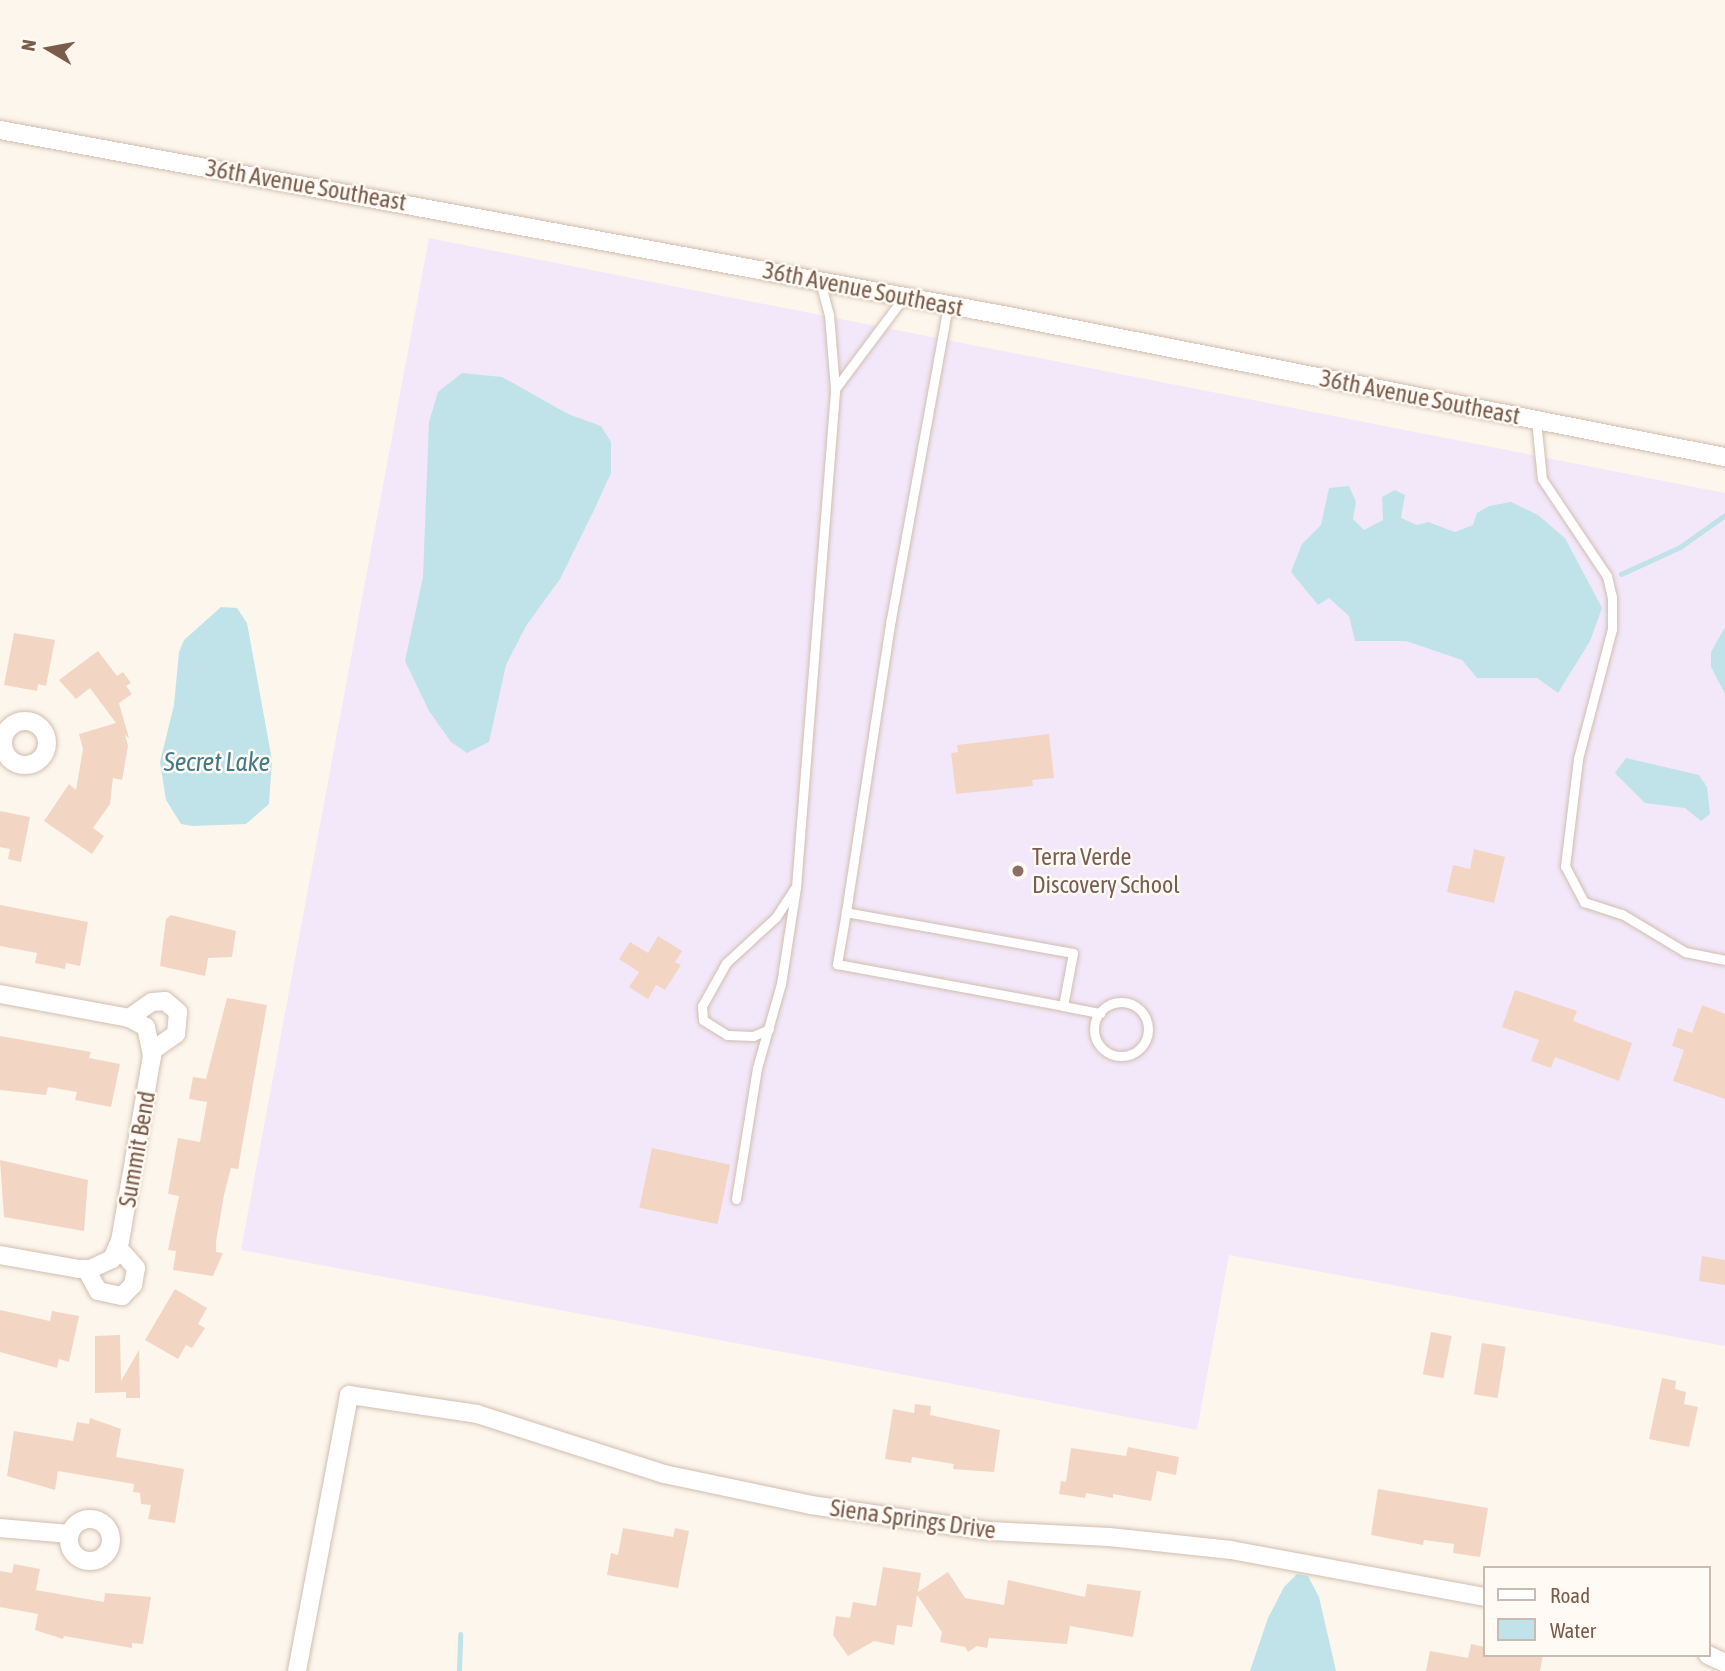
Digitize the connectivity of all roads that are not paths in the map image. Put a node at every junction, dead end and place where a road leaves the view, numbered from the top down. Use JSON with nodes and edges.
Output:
{"nodes":[{"id":1,"x":0,"y":130,"type":"edge"},
{"id":2,"x":820,"y":281,"type":"junction"},
{"id":3,"x":904,"y":296,"type":"junction"},
{"id":4,"x":948,"y":305,"type":"junction"},
{"id":5,"x":835,"y":389,"type":"junction"},
{"id":6,"x":1536,"y":420,"type":"junction"},
{"id":7,"x":1725,"y":457,"type":"edge"},
{"id":8,"x":796,"y":887,"type":"junction"},
{"id":9,"x":846,"y":912,"type":"junction"},
{"id":10,"x":1725,"y":960,"type":"edge"},
{"id":11,"x":0,"y":995,"type":"edge"},
{"id":12,"x":1063,"y":1006,"type":"junction"},
{"id":13,"x":1100,"y":1013,"type":"junction"},
{"id":14,"x":129,"y":1018,"type":"junction"},
{"id":15,"x":769,"y":1029,"type":"junction"},
{"id":16,"x":152,"y":1051,"type":"junction"},
{"id":17,"x":736,"y":1199,"type":"dead end"},
{"id":18,"x":118,"y":1247,"type":"junction"},
{"id":19,"x":0,"y":1255,"type":"edge"},
{"id":20,"x":86,"y":1269,"type":"junction"},
{"id":21,"x":0,"y":1528,"type":"edge"},
{"id":22,"x":70,"y":1534,"type":"dead end"},
{"id":23,"x":1484,"y":1597,"type":"edge"},
{"id":24,"x":297,"y":1671,"type":"edge"}],
"edges":[{"from":1,"to":2,"type":"street","name":"36th Avenue Southeast"},
{"from":2,"to":3,"type":"street","name":"36th Avenue Southeast"},
{"from":2,"to":5,"type":"lane"},
{"from":3,"to":4,"type":"street","name":"36th Avenue Southeast"},
{"from":3,"to":5,"type":"lane"},
{"from":4,"to":6,"type":"street","name":"36th Avenue Southeast"},
{"from":4,"to":9,"type":"lane"},
{"from":5,"to":8,"type":"lane"},
{"from":6,"to":7,"type":"street","name":"36th Avenue Southeast"},
{"from":6,"to":10,"type":"lane"},
{"from":8,"to":15,"type":"lane"},
{"from":8,"to":15,"type":"lane"},
{"from":9,"to":12,"type":"lane"},
{"from":9,"to":12,"type":"lane"},
{"from":11,"to":14,"type":"street"},
{"from":12,"to":13,"type":"lane"},
{"from":13,"to":13,"type":"lane"},
{"from":14,"to":16,"type":"street"},
{"from":14,"to":16,"type":"street"},
{"from":15,"to":17,"type":"lane"},
{"from":16,"to":18,"type":"street","name":"Summit Bend"},
{"from":18,"to":20,"type":"street"},
{"from":18,"to":20,"type":"street"},
{"from":19,"to":20,"type":"street"},
{"from":21,"to":22,"type":"street"},
{"from":23,"to":24,"type":"street","name":"Siena Springs Drive"}]}
